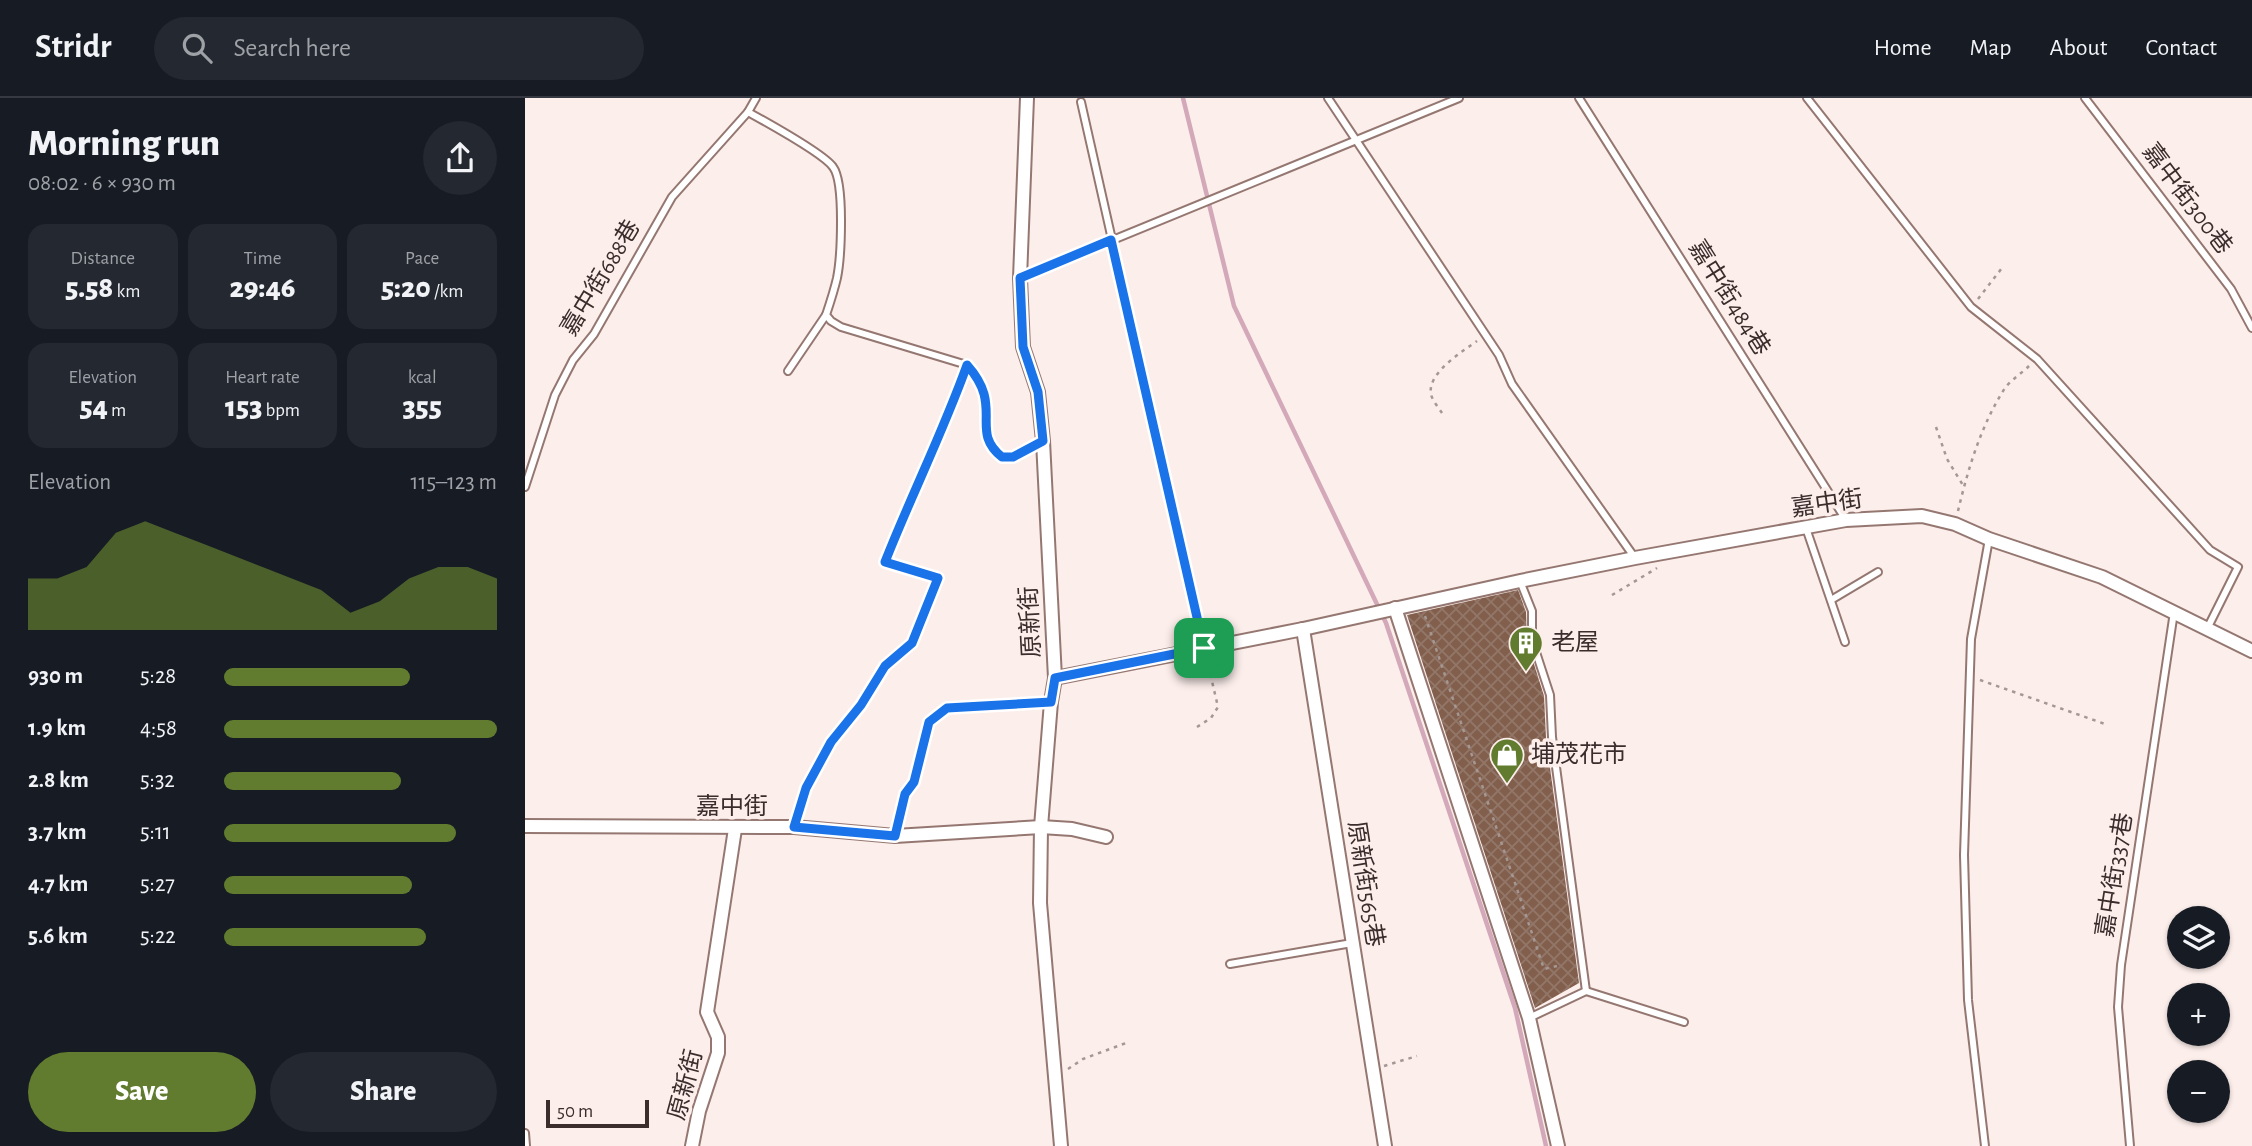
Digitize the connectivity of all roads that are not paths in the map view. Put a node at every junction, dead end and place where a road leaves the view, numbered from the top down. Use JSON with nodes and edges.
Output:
{"nodes":[{"id":1,"x":756,"y":98,"type":"edge"},
{"id":2,"x":1027,"y":98,"type":"edge"},
{"id":3,"x":1328,"y":98,"type":"edge"},
{"id":4,"x":1459,"y":98,"type":"edge"},
{"id":5,"x":1579,"y":98,"type":"edge"},
{"id":6,"x":1807,"y":98,"type":"edge"},
{"id":7,"x":2085,"y":98,"type":"edge"},
{"id":8,"x":1081,"y":102,"type":"dead end"},
{"id":9,"x":748,"y":112,"type":"junction"},
{"id":10,"x":1357,"y":141,"type":"junction"},
{"id":11,"x":1111,"y":240,"type":"junction"},
{"id":12,"x":1020,"y":278,"type":"junction"},
{"id":13,"x":826,"y":314,"type":"junction"},
{"id":14,"x":2252,"y":328,"type":"edge"},
{"id":15,"x":788,"y":371,"type":"dead end"},
{"id":16,"x":1043,"y":441,"type":"junction"},
{"id":17,"x":525,"y":487,"type":"edge"},
{"id":18,"x":1846,"y":520,"type":"junction"},
{"id":19,"x":1806,"y":527,"type":"junction"},
{"id":20,"x":1989,"y":539,"type":"junction"},
{"id":21,"x":1635,"y":558,"type":"junction"},
{"id":22,"x":1878,"y":572,"type":"dead end"},
{"id":23,"x":1520,"y":581,"type":"junction"},
{"id":24,"x":1831,"y":600,"type":"junction"},
{"id":25,"x":1385,"y":611,"type":"junction"},
{"id":26,"x":2174,"y":612,"type":"junction"},
{"id":27,"x":1303,"y":629,"type":"junction"},
{"id":28,"x":2207,"y":629,"type":"junction"},
{"id":29,"x":1845,"y":642,"type":"dead end"},
{"id":30,"x":1204,"y":648,"type":"junction"},
{"id":31,"x":2252,"y":651,"type":"edge"},
{"id":32,"x":1055,"y":678,"type":"junction"},
{"id":33,"x":1051,"y":702,"type":"junction"},
{"id":34,"x":525,"y":826,"type":"edge"},
{"id":35,"x":1041,"y":827,"type":"junction"},
{"id":36,"x":736,"y":829,"type":"junction"},
{"id":37,"x":895,"y":836,"type":"junction"},
{"id":38,"x":1106,"y":837,"type":"dead end"},
{"id":39,"x":1353,"y":943,"type":"junction"},
{"id":40,"x":1230,"y":964,"type":"dead end"},
{"id":41,"x":1586,"y":991,"type":"junction"},
{"id":42,"x":1529,"y":1018,"type":"junction"},
{"id":43,"x":1684,"y":1023,"type":"dead end"},
{"id":44,"x":525,"y":1133,"type":"edge"},
{"id":45,"x":526,"y":1146,"type":"edge"},
{"id":46,"x":692,"y":1146,"type":"edge"},
{"id":47,"x":1061,"y":1146,"type":"edge"},
{"id":48,"x":1385,"y":1146,"type":"edge"},
{"id":49,"x":1558,"y":1146,"type":"edge"},
{"id":50,"x":1985,"y":1146,"type":"edge"},
{"id":51,"x":2130,"y":1146,"type":"edge"}],
"edges":[{"from":1,"to":9,"type":"lane","name":"嘉中街688巷"},
{"from":2,"to":12,"type":"street","name":"原新街"},
{"from":3,"to":10,"type":"lane"},
{"from":4,"to":10,"type":"lane"},
{"from":5,"to":18,"type":"lane","name":"嘉中街484巷"},
{"from":6,"to":28,"type":"lane"},
{"from":7,"to":14,"type":"lane","name":"嘉中街300巷"},
{"from":8,"to":11,"type":"lane"},
{"from":9,"to":13,"type":"lane"},
{"from":9,"to":17,"type":"lane","name":"嘉中街688巷"},
{"from":10,"to":11,"type":"lane"},
{"from":10,"to":21,"type":"lane"},
{"from":11,"to":12,"type":"lane"},
{"from":11,"to":30,"type":"lane"},
{"from":12,"to":16,"type":"street","name":"原新街"},
{"from":13,"to":15,"type":"lane"},
{"from":13,"to":16,"type":"lane"},
{"from":16,"to":32,"type":"street","name":"原新街"},
{"from":18,"to":19,"type":"street","name":"嘉中街"},
{"from":18,"to":20,"type":"street","name":"嘉中街"},
{"from":19,"to":21,"type":"street","name":"嘉中街"},
{"from":19,"to":24,"type":"lane"},
{"from":20,"to":26,"type":"street","name":"嘉中街"},
{"from":20,"to":50,"type":"lane"},
{"from":21,"to":23,"type":"street","name":"嘉中街"},
{"from":22,"to":24,"type":"lane"},
{"from":23,"to":25,"type":"street","name":"嘉中街"},
{"from":23,"to":41,"type":"lane"},
{"from":24,"to":29,"type":"lane"},
{"from":25,"to":27,"type":"street","name":"嘉中街"},
{"from":25,"to":42,"type":"street"},
{"from":26,"to":28,"type":"street","name":"嘉中街"},
{"from":26,"to":51,"type":"lane","name":"嘉中街337巷"},
{"from":27,"to":30,"type":"street","name":"嘉中街"},
{"from":27,"to":39,"type":"street","name":"原新街565巷"},
{"from":28,"to":31,"type":"street","name":"嘉中街"},
{"from":30,"to":32,"type":"street","name":"嘉中街"},
{"from":32,"to":33,"type":"street","name":"原新街"},
{"from":33,"to":35,"type":"street","name":"原新街"},
{"from":33,"to":37,"type":"lane"},
{"from":34,"to":36,"type":"street","name":"嘉中街"},
{"from":35,"to":37,"type":"street","name":"嘉中街"},
{"from":35,"to":38,"type":"street","name":"嘉中街"},
{"from":35,"to":47,"type":"street","name":"原新街"},
{"from":36,"to":37,"type":"street","name":"嘉中街"},
{"from":36,"to":46,"type":"street","name":"原新街"},
{"from":39,"to":40,"type":"lane"},
{"from":39,"to":48,"type":"street","name":"原新街565巷"},
{"from":41,"to":42,"type":"lane"},
{"from":41,"to":43,"type":"lane"},
{"from":42,"to":49,"type":"street"},
{"from":44,"to":45,"type":"lane"}]}
